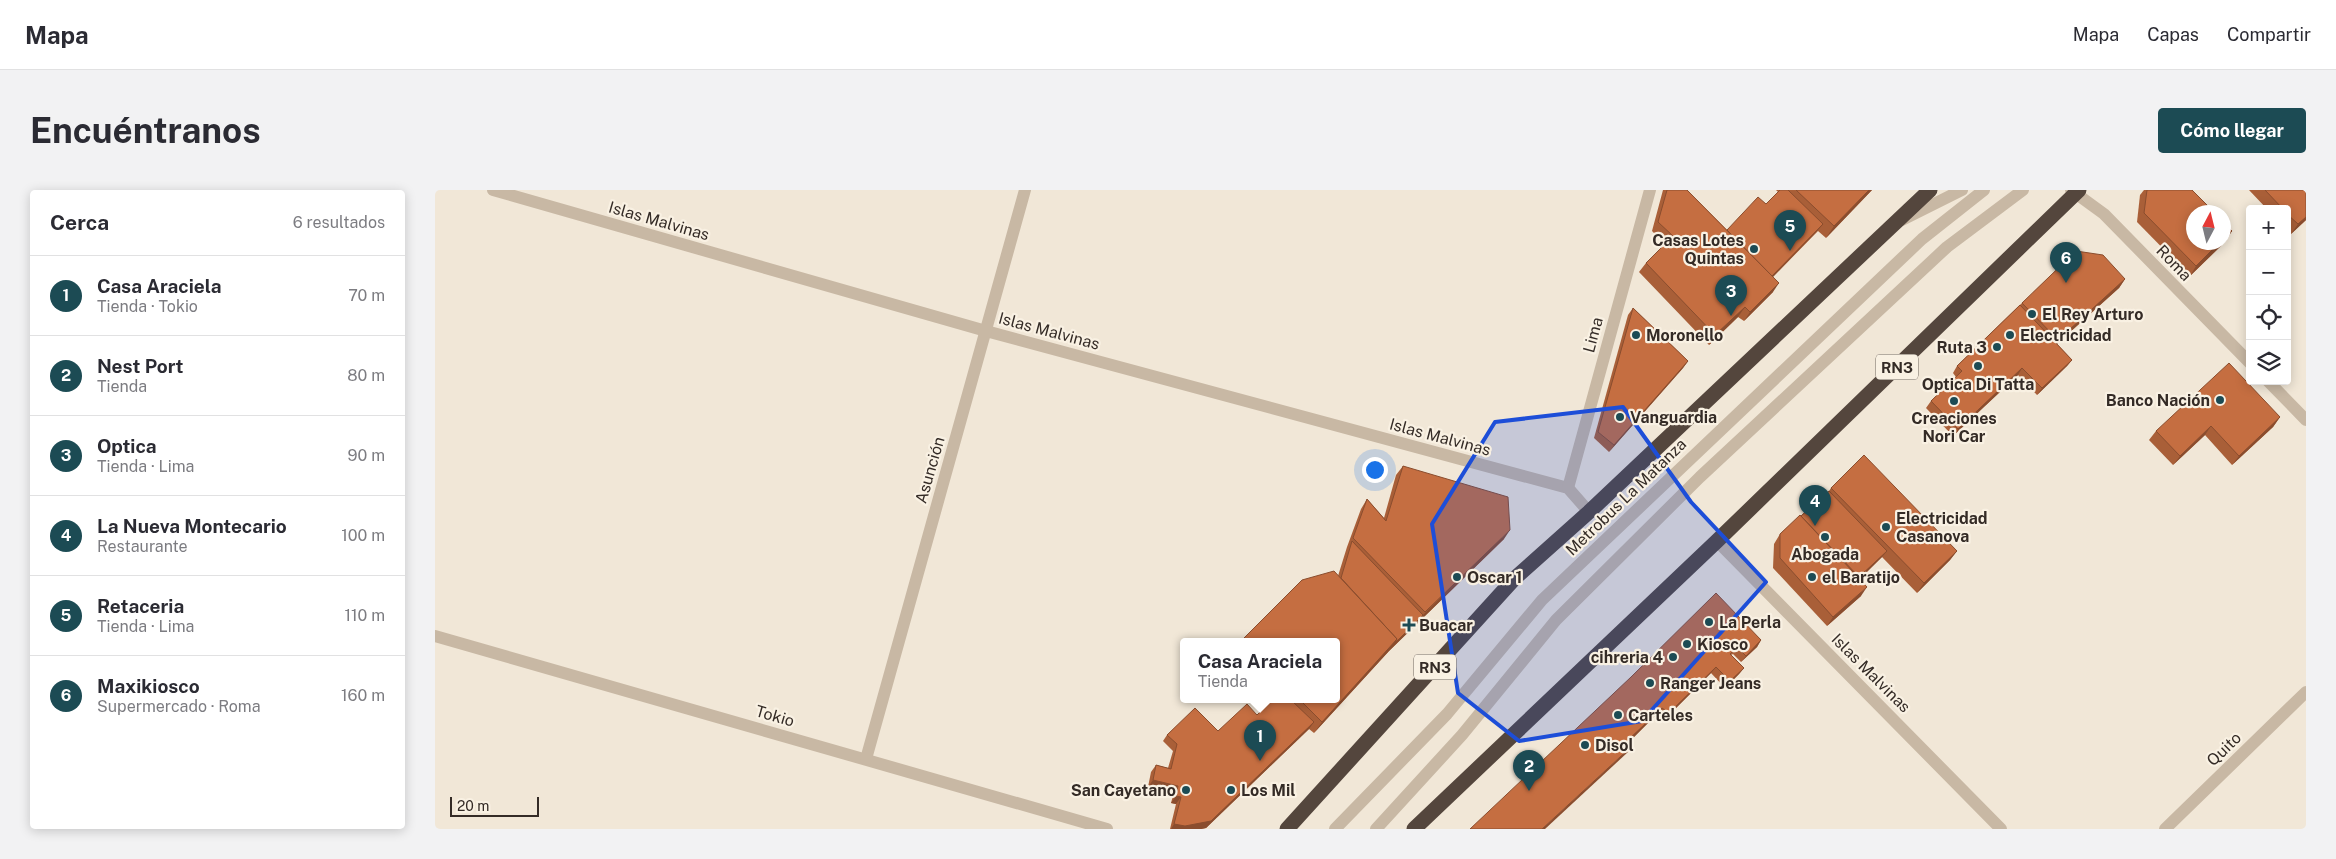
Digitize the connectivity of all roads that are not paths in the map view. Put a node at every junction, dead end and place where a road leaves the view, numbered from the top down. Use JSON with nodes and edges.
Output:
{"nodes":[{"id":1,"x":493,"y":190,"type":"edge"},
{"id":2,"x":1025,"y":190,"type":"edge"},
{"id":3,"x":1650,"y":190,"type":"edge"},
{"id":4,"x":1930,"y":190,"type":"edge"},
{"id":5,"x":1963,"y":190,"type":"edge"},
{"id":6,"x":1984,"y":190,"type":"edge"},
{"id":7,"x":2023,"y":190,"type":"edge"},
{"id":8,"x":2075,"y":191,"type":"edge"},
{"id":9,"x":1892,"y":225,"type":"junction"},
{"id":10,"x":986,"y":331,"type":"junction"},
{"id":11,"x":2246,"y":359,"type":"edge"},
{"id":12,"x":2271,"y":385,"type":"edge"},
{"id":13,"x":2306,"y":420,"type":"edge"},
{"id":14,"x":1568,"y":488,"type":"junction"},
{"id":15,"x":1589,"y":512,"type":"junction"},
{"id":16,"x":1717,"y":541,"type":"junction"},
{"id":17,"x":435,"y":636,"type":"edge"},
{"id":18,"x":2306,"y":692,"type":"edge"},
{"id":19,"x":866,"y":759,"type":"junction"},
{"id":20,"x":1107,"y":829,"type":"edge"},
{"id":21,"x":1287,"y":829,"type":"edge"},
{"id":22,"x":1335,"y":829,"type":"edge"},
{"id":23,"x":1376,"y":829,"type":"edge"},
{"id":24,"x":1414,"y":829,"type":"edge"},
{"id":25,"x":2001,"y":829,"type":"edge"},
{"id":26,"x":2165,"y":829,"type":"edge"}],
"edges":[{"from":1,"to":10,"type":"street","name":"Islas Malvinas"},
{"from":2,"to":10,"type":"street","name":"Asunción"},
{"from":3,"to":14,"type":"street","name":"Lima"},
{"from":4,"to":9,"type":"highway","number":"RN3"},
{"from":5,"to":9,"type":"street"},
{"from":6,"to":22,"type":"street","name":"Metrobus La Matanza"},
{"from":7,"to":23,"type":"street"},
{"from":8,"to":11,"type":"street","name":"Roma"},
{"from":8,"to":16,"type":"highway","number":"RN3"},
{"from":9,"to":15,"type":"highway","number":"RN3"},
{"from":10,"to":14,"type":"street","name":"Islas Malvinas"},
{"from":10,"to":19,"type":"street","name":"Asunción"},
{"from":12,"to":13,"type":"street"},
{"from":14,"to":15,"type":"street"},
{"from":15,"to":21,"type":"highway","number":"RN3"},
{"from":16,"to":24,"type":"highway","number":"RN3"},
{"from":16,"to":25,"type":"street","name":"Islas Malvinas"},
{"from":17,"to":19,"type":"street","name":"Tokio"},
{"from":18,"to":26,"type":"street","name":"Quito"},
{"from":19,"to":20,"type":"street","name":"Tokio"}]}
